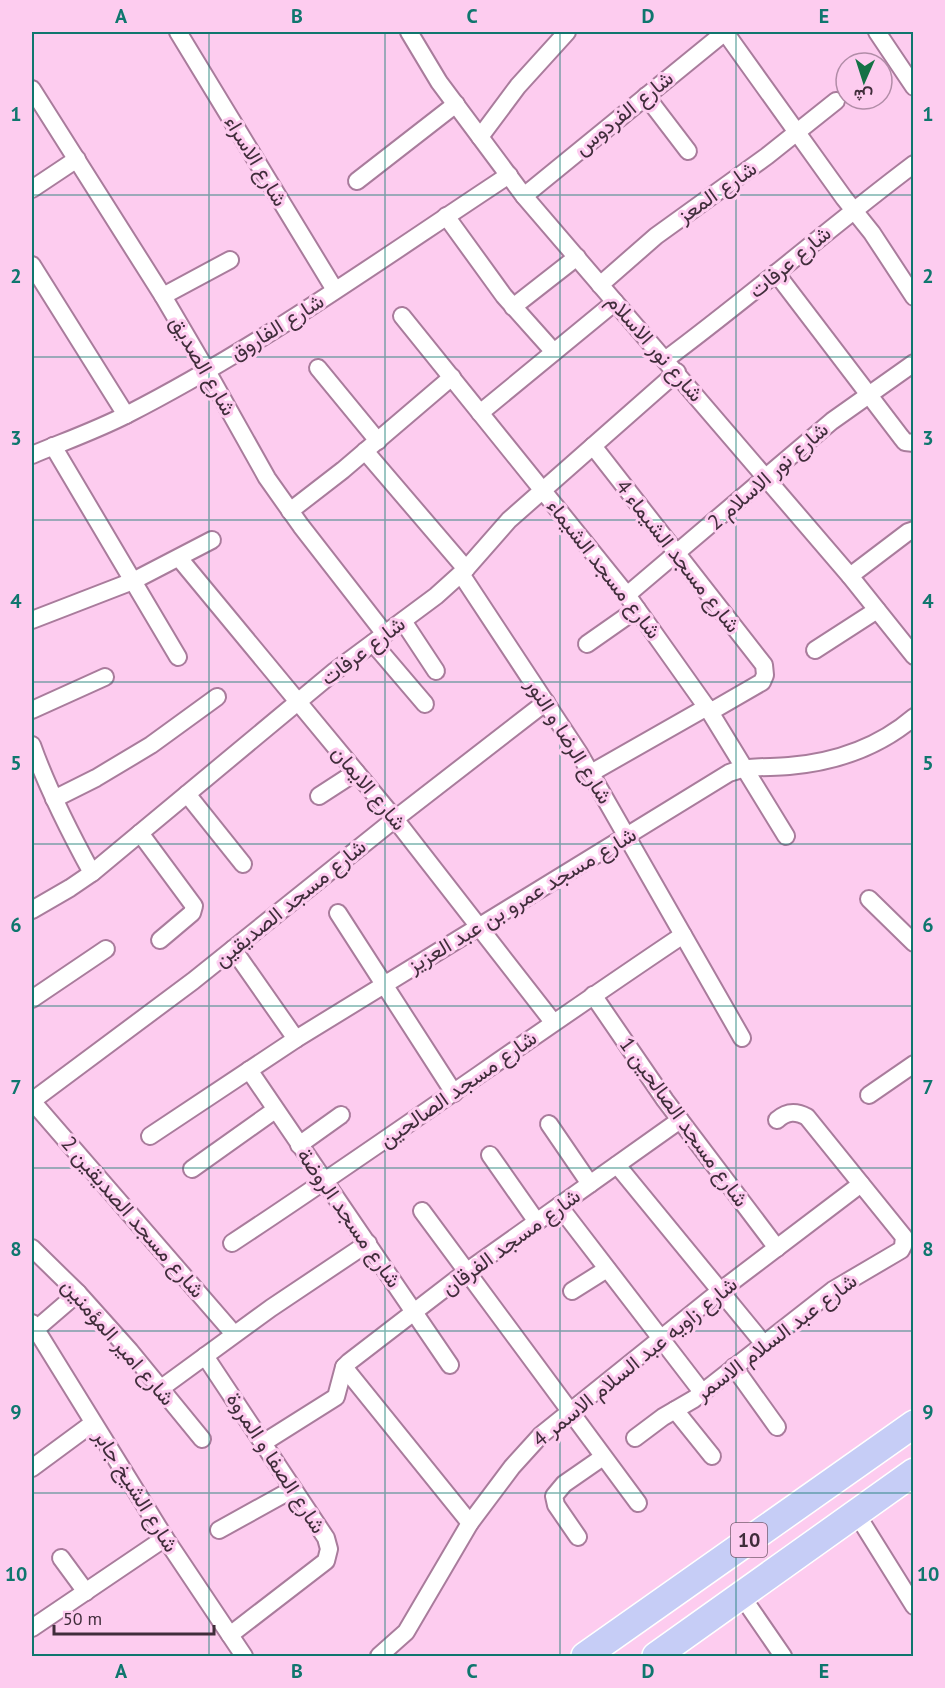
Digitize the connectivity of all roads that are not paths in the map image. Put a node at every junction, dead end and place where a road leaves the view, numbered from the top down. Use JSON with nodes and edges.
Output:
{"nodes":[{"id":1,"x":178,"y":32,"type":"edge"},
{"id":2,"x":409,"y":32,"type":"edge"},
{"id":3,"x":567,"y":32,"type":"edge"},
{"id":4,"x":725,"y":32,"type":"edge"},
{"id":5,"x":877,"y":32,"type":"edge"},
{"id":6,"x":914,"y":87,"type":"edge"},
{"id":7,"x":32,"y":89,"type":"edge"},
{"id":8,"x":646,"y":96,"type":"junction"},
{"id":9,"x":834,"y":103,"type":"edge"},
{"id":10,"x":456,"y":105,"type":"junction"},
{"id":11,"x":795,"y":132,"type":"junction"},
{"id":12,"x":480,"y":137,"type":"junction"},
{"id":13,"x":688,"y":151,"type":"dead end"},
{"id":14,"x":77,"y":159,"type":"junction"},
{"id":15,"x":914,"y":164,"type":"edge"},
{"id":16,"x":509,"y":175,"type":"junction"},
{"id":17,"x":357,"y":181,"type":"dead end"},
{"id":18,"x":32,"y":189,"type":"edge"},
{"id":19,"x":524,"y":195,"type":"junction"},
{"id":20,"x":854,"y":210,"type":"junction"},
{"id":21,"x":447,"y":216,"type":"junction"},
{"id":22,"x":577,"y":257,"type":"junction"},
{"id":23,"x":230,"y":260,"type":"dead end"},
{"id":24,"x":32,"y":264,"type":"edge"},
{"id":25,"x":776,"y":273,"type":"junction"},
{"id":26,"x":600,"y":285,"type":"junction"},
{"id":27,"x":335,"y":290,"type":"junction"},
{"id":28,"x":163,"y":296,"type":"junction"},
{"id":29,"x":914,"y":297,"type":"edge"},
{"id":30,"x":615,"y":302,"type":"junction"},
{"id":31,"x":513,"y":307,"type":"junction"},
{"id":32,"x":402,"y":316,"type":"dead end"},
{"id":33,"x":554,"y":352,"type":"junction"},
{"id":34,"x":914,"y":363,"type":"edge"},
{"id":35,"x":671,"y":366,"type":"junction"},
{"id":36,"x":318,"y":368,"type":"dead end"},
{"id":37,"x":207,"y":371,"type":"junction"},
{"id":38,"x":452,"y":377,"type":"junction"},
{"id":39,"x":868,"y":394,"type":"junction"},
{"id":40,"x":480,"y":413,"type":"junction"},
{"id":41,"x":126,"y":415,"type":"junction"},
{"id":42,"x":378,"y":441,"type":"junction"},
{"id":43,"x":914,"y":443,"type":"edge"},
{"id":44,"x":53,"y":446,"type":"junction"},
{"id":45,"x":593,"y":446,"type":"junction"},
{"id":46,"x":365,"y":451,"type":"junction"},
{"id":47,"x":32,"y":455,"type":"edge"},
{"id":48,"x":765,"y":477,"type":"junction"},
{"id":49,"x":543,"y":490,"type":"junction"},
{"id":50,"x":290,"y":511,"type":"junction"},
{"id":51,"x":914,"y":530,"type":"edge"},
{"id":52,"x":212,"y":540,"type":"dead end"},
{"id":53,"x":678,"y":554,"type":"junction"},
{"id":54,"x":179,"y":558,"type":"junction"},
{"id":55,"x":464,"y":572,"type":"junction"},
{"id":56,"x":850,"y":576,"type":"junction"},
{"id":57,"x":133,"y":581,"type":"junction"},
{"id":58,"x":632,"y":602,"type":"junction"},
{"id":59,"x":878,"y":610,"type":"junction"},
{"id":60,"x":32,"y":620,"type":"edge"},
{"id":61,"x":403,"y":621,"type":"junction"},
{"id":62,"x":379,"y":638,"type":"junction"},
{"id":63,"x":587,"y":644,"type":"dead end"},
{"id":64,"x":815,"y":650,"type":"dead end"},
{"id":65,"x":912,"y":650,"type":"edge"},
{"id":66,"x":178,"y":657,"type":"dead end"},
{"id":67,"x":435,"y":670,"type":"dead end"},
{"id":68,"x":105,"y":677,"type":"dead end"},
{"id":69,"x":217,"y":697,"type":"dead end"},
{"id":70,"x":297,"y":702,"type":"junction"},
{"id":71,"x":546,"y":702,"type":"junction"},
{"id":72,"x":425,"y":704,"type":"dead end"},
{"id":73,"x":709,"y":709,"type":"junction"},
{"id":74,"x":32,"y":710,"type":"edge"},
{"id":75,"x":914,"y":717,"type":"edge"},
{"id":76,"x":32,"y":745,"type":"edge"},
{"id":77,"x":744,"y":767,"type":"junction"},
{"id":78,"x":356,"y":772,"type":"junction"},
{"id":79,"x":591,"y":773,"type":"junction"},
{"id":80,"x":187,"y":794,"type":"junction"},
{"id":81,"x":319,"y":796,"type":"dead end"},
{"id":82,"x":54,"y":799,"type":"junction"},
{"id":83,"x":395,"y":819,"type":"junction"},
{"id":84,"x":140,"y":833,"type":"junction"},
{"id":85,"x":627,"y":836,"type":"junction"},
{"id":86,"x":786,"y":836,"type":"dead end"},
{"id":87,"x":243,"y":864,"type":"dead end"},
{"id":88,"x":92,"y":873,"type":"junction"},
{"id":89,"x":869,"y":899,"type":"dead end"},
{"id":90,"x":32,"y":910,"type":"edge"},
{"id":91,"x":338,"y":913,"type":"dead end"},
{"id":92,"x":479,"y":925,"type":"junction"},
{"id":93,"x":683,"y":935,"type":"junction"},
{"id":94,"x":159,"y":940,"type":"dead end"},
{"id":95,"x":914,"y":943,"type":"edge"},
{"id":96,"x":106,"y":949,"type":"dead end"},
{"id":97,"x":233,"y":949,"type":"junction"},
{"id":98,"x":384,"y":984,"type":"junction"},
{"id":99,"x":593,"y":995,"type":"junction"},
{"id":100,"x":32,"y":999,"type":"edge"},
{"id":101,"x":553,"y":1022,"type":"junction"},
{"id":102,"x":742,"y":1038,"type":"dead end"},
{"id":103,"x":296,"y":1039,"type":"junction"},
{"id":104,"x":914,"y":1064,"type":"edge"},
{"id":105,"x":249,"y":1070,"type":"junction"},
{"id":106,"x":454,"y":1093,"type":"junction"},
{"id":107,"x":869,"y":1095,"type":"dead end"},
{"id":108,"x":32,"y":1101,"type":"edge"},
{"id":109,"x":275,"y":1110,"type":"junction"},
{"id":110,"x":341,"y":1115,"type":"dead end"},
{"id":111,"x":680,"y":1120,"type":"junction"},
{"id":112,"x":777,"y":1120,"type":"dead end"},
{"id":113,"x":549,"y":1124,"type":"dead end"},
{"id":114,"x":150,"y":1136,"type":"dead end"},
{"id":115,"x":299,"y":1144,"type":"junction"},
{"id":116,"x":490,"y":1155,"type":"dead end"},
{"id":117,"x":617,"y":1165,"type":"junction"},
{"id":118,"x":192,"y":1169,"type":"dead end"},
{"id":119,"x":325,"y":1182,"type":"junction"},
{"id":120,"x":590,"y":1184,"type":"junction"},
{"id":121,"x":861,"y":1184,"type":"junction"},
{"id":122,"x":559,"y":1206,"type":"junction"},
{"id":123,"x":422,"y":1211,"type":"dead end"},
{"id":124,"x":537,"y":1222,"type":"junction"},
{"id":125,"x":232,"y":1243,"type":"dead end"},
{"id":126,"x":368,"y":1243,"type":"junction"},
{"id":127,"x":909,"y":1247,"type":"edge"},
{"id":128,"x":32,"y":1248,"type":"edge"},
{"id":129,"x":777,"y":1248,"type":"junction"},
{"id":130,"x":607,"y":1269,"type":"junction"},
{"id":131,"x":466,"y":1272,"type":"junction"},
{"id":132,"x":572,"y":1291,"type":"dead end"},
{"id":133,"x":720,"y":1291,"type":"junction"},
{"id":134,"x":78,"y":1293,"type":"junction"},
{"id":135,"x":414,"y":1313,"type":"junction"},
{"id":136,"x":33,"y":1327,"type":"edge"},
{"id":137,"x":234,"y":1334,"type":"junction"},
{"id":138,"x":660,"y":1339,"type":"junction"},
{"id":139,"x":763,"y":1343,"type":"junction"},
{"id":140,"x":205,"y":1356,"type":"junction"},
{"id":141,"x":450,"y":1365,"type":"dead end"},
{"id":142,"x":344,"y":1367,"type":"junction"},
{"id":143,"x":734,"y":1367,"type":"junction"},
{"id":144,"x":160,"y":1389,"type":"junction"},
{"id":145,"x":702,"y":1392,"type":"junction"},
{"id":146,"x":675,"y":1410,"type":"junction"},
{"id":147,"x":569,"y":1411,"type":"junction"},
{"id":148,"x":93,"y":1423,"type":"junction"},
{"id":149,"x":914,"y":1424,"type":"edge"},
{"id":150,"x":777,"y":1427,"type":"dead end"},
{"id":151,"x":636,"y":1438,"type":"dead end"},
{"id":152,"x":202,"y":1439,"type":"dead end"},
{"id":153,"x":263,"y":1443,"type":"junction"},
{"id":154,"x":712,"y":1456,"type":"dead end"},
{"id":155,"x":603,"y":1457,"type":"junction"},
{"id":156,"x":32,"y":1467,"type":"edge"},
{"id":157,"x":914,"y":1472,"type":"edge"},
{"id":158,"x":293,"y":1489,"type":"junction"},
{"id":159,"x":638,"y":1503,"type":"dead end"},
{"id":160,"x":856,"y":1513,"type":"junction"},
{"id":161,"x":470,"y":1523,"type":"junction"},
{"id":162,"x":219,"y":1530,"type":"dead end"},
{"id":163,"x":578,"y":1537,"type":"dead end"},
{"id":164,"x":165,"y":1538,"type":"junction"},
{"id":165,"x":61,"y":1558,"type":"dead end"},
{"id":166,"x":86,"y":1592,"type":"junction"},
{"id":167,"x":741,"y":1595,"type":"junction"},
{"id":168,"x":914,"y":1606,"type":"edge"},
{"id":169,"x":32,"y":1628,"type":"edge"},
{"id":170,"x":230,"y":1635,"type":"junction"},
{"id":171,"x":244,"y":1656,"type":"edge"},
{"id":172,"x":379,"y":1656,"type":"edge"},
{"id":173,"x":585,"y":1656,"type":"edge"},
{"id":174,"x":656,"y":1656,"type":"edge"},
{"id":175,"x":783,"y":1656,"type":"edge"}],
"edges":[{"from":1,"to":27,"type":"street","name":"شارع الاسراء"},
{"from":2,"to":10,"type":"street","name":"شارع نور الاسلام"},
{"from":3,"to":12,"type":"street"},
{"from":4,"to":8,"type":"street","name":"شارع الفردوس"},
{"from":4,"to":11,"type":"street"},
{"from":5,"to":6,"type":"street"},
{"from":7,"to":14,"type":"street","name":"شارع الصديق"},
{"from":8,"to":13,"type":"street"},
{"from":8,"to":19,"type":"street","name":"شارع الفردوس"},
{"from":9,"to":11,"type":"street","name":"شارع المعز"},
{"from":10,"to":12,"type":"street","name":"شارع نور الاسلام"},
{"from":10,"to":17,"type":"street"},
{"from":11,"to":20,"type":"street"},
{"from":11,"to":26,"type":"street","name":"شارع المعز"},
{"from":12,"to":16,"type":"street","name":"شارع نور الاسلام"},
{"from":14,"to":18,"type":"street"},
{"from":14,"to":28,"type":"street","name":"شارع الصديق"},
{"from":15,"to":20,"type":"street","name":"شارع عرفات"},
{"from":16,"to":19,"type":"street","name":"شارع نور الاسلام"},
{"from":16,"to":21,"type":"street","name":"شارع الفاروق"},
{"from":19,"to":22,"type":"street","name":"شارع نور الاسلام"},
{"from":20,"to":25,"type":"street","name":"شارع عرفات"},
{"from":20,"to":29,"type":"street"},
{"from":21,"to":27,"type":"street","name":"شارع الفاروق"},
{"from":21,"to":31,"type":"street"},
{"from":22,"to":26,"type":"street","name":"شارع نور الاسلام"},
{"from":22,"to":31,"type":"street"},
{"from":23,"to":28,"type":"street"},
{"from":24,"to":41,"type":"street"},
{"from":25,"to":35,"type":"street","name":"شارع عرفات"},
{"from":25,"to":39,"type":"street"},
{"from":26,"to":30,"type":"street","name":"شارع نور الاسلام"},
{"from":27,"to":37,"type":"street","name":"شارع الفاروق"},
{"from":28,"to":37,"type":"street","name":"شارع الصديق"},
{"from":30,"to":33,"type":"street"},
{"from":30,"to":35,"type":"street","name":"شارع نور الاسلام"},
{"from":31,"to":33,"type":"street"},
{"from":32,"to":38,"type":"street","name":"شارع مسجد الشيماء"},
{"from":33,"to":40,"type":"street"},
{"from":34,"to":39,"type":"street","name":"شارع نور الاسلام 2"},
{"from":35,"to":45,"type":"street","name":"شارع عرفات"},
{"from":35,"to":48,"type":"street","name":"شارع نور الاسلام"},
{"from":36,"to":42,"type":"street"},
{"from":37,"to":41,"type":"street","name":"شارع الفاروق"},
{"from":37,"to":50,"type":"street","name":"شارع الصديق"},
{"from":38,"to":40,"type":"street","name":"شارع مسجد الشيماء"},
{"from":38,"to":42,"type":"street"},
{"from":39,"to":43,"type":"street"},
{"from":39,"to":48,"type":"street","name":"شارع نور الاسلام 2"},
{"from":40,"to":49,"type":"street","name":"شارع مسجد الشيماء"},
{"from":41,"to":44,"type":"street","name":"شارع الفاروق"},
{"from":42,"to":46,"type":"street"},
{"from":44,"to":47,"type":"street","name":"شارع الفاروق"},
{"from":44,"to":57,"type":"street"},
{"from":45,"to":49,"type":"street","name":"شارع عرفات"},
{"from":45,"to":53,"type":"street","name":"شارع مسجد الشيماء 4"},
{"from":46,"to":50,"type":"street"},
{"from":46,"to":55,"type":"street","name":"شارع الرضا و النور"},
{"from":48,"to":53,"type":"street","name":"شارع نور الاسلام 2"},
{"from":48,"to":56,"type":"street","name":"شارع نور الاسلام"},
{"from":49,"to":55,"type":"street","name":"شارع عرفات"},
{"from":49,"to":58,"type":"street","name":"شارع مسجد الشيماء"},
{"from":50,"to":62,"type":"street","name":"شارع الصديق"},
{"from":51,"to":56,"type":"street"},
{"from":52,"to":54,"type":"street"},
{"from":53,"to":58,"type":"street","name":"شارع نور الاسلام 2"},
{"from":53,"to":73,"type":"street","name":"شارع مسجد الشيماء 4"},
{"from":54,"to":57,"type":"street"},
{"from":54,"to":70,"type":"street","name":"شارع الايمان"},
{"from":55,"to":61,"type":"street","name":"شارع عرفات"},
{"from":55,"to":71,"type":"street","name":"شارع الرضا و النور"},
{"from":56,"to":59,"type":"street","name":"شارع نور الاسلام"},
{"from":57,"to":60,"type":"street"},
{"from":57,"to":66,"type":"street"},
{"from":58,"to":63,"type":"street","name":"شارع نور الاسلام 2"},
{"from":58,"to":73,"type":"street","name":"شارع مسجد الشيماء"},
{"from":59,"to":64,"type":"street"},
{"from":59,"to":65,"type":"street","name":"شارع نور الاسلام"},
{"from":61,"to":62,"type":"street","name":"شارع عرفات"},
{"from":61,"to":67,"type":"street"},
{"from":62,"to":70,"type":"street","name":"شارع عرفات"},
{"from":62,"to":72,"type":"street","name":"شارع الصديق"},
{"from":68,"to":74,"type":"street"},
{"from":69,"to":82,"type":"street"},
{"from":70,"to":78,"type":"street","name":"شارع الايمان"},
{"from":70,"to":80,"type":"street","name":"شارع عرفات"},
{"from":71,"to":79,"type":"street","name":"شارع الرضا و النور"},
{"from":71,"to":83,"type":"street","name":"شارع مسجد الصديقين"},
{"from":73,"to":77,"type":"street","name":"شارع مسجد الشيماء"},
{"from":73,"to":79,"type":"street"},
{"from":75,"to":77,"type":"street","name":"شارع مسجد عمرو بن عبد العزيز"},
{"from":76,"to":82,"type":"street"},
{"from":77,"to":85,"type":"street","name":"شارع مسجد عمرو بن عبد العزيز"},
{"from":77,"to":86,"type":"street","name":"شارع مسجد الشيماء"},
{"from":78,"to":81,"type":"street"},
{"from":78,"to":83,"type":"street","name":"شارع الايمان"},
{"from":79,"to":85,"type":"street","name":"شارع الرضا و النور"},
{"from":80,"to":84,"type":"street","name":"شارع عرفات"},
{"from":80,"to":87,"type":"street"},
{"from":82,"to":88,"type":"street"},
{"from":83,"to":92,"type":"street","name":"شارع الايمان"},
{"from":83,"to":97,"type":"street","name":"شارع مسجد الصديقين"},
{"from":84,"to":88,"type":"street","name":"شارع عرفات"},
{"from":84,"to":94,"type":"street"},
{"from":85,"to":92,"type":"street","name":"شارع مسجد عمرو بن عبد العزيز"},
{"from":85,"to":93,"type":"street","name":"شارع الرضا و النور"},
{"from":88,"to":90,"type":"street","name":"شارع عرفات"},
{"from":89,"to":95,"type":"street"},
{"from":91,"to":98,"type":"street"},
{"from":92,"to":98,"type":"street","name":"شارع مسجد عمرو بن عبد العزيز"},
{"from":92,"to":101,"type":"street","name":"شارع الايمان"},
{"from":93,"to":99,"type":"street","name":"شارع مسجد الصالحين"},
{"from":93,"to":102,"type":"street","name":"شارع الرضا و النور"},
{"from":96,"to":100,"type":"street"},
{"from":97,"to":103,"type":"street"},
{"from":97,"to":108,"type":"street","name":"شارع مسجد الصديقين"},
{"from":98,"to":103,"type":"street","name":"شارع مسجد عمرو بن عبد العزيز"},
{"from":98,"to":106,"type":"street"},
{"from":99,"to":101,"type":"street","name":"شارع مسجد الصالحين"},
{"from":99,"to":111,"type":"street","name":"شارع مسجد الصالحين 1"},
{"from":101,"to":106,"type":"street","name":"شارع مسجد الصالحين"},
{"from":103,"to":105,"type":"street","name":"شارع مسجد عمرو بن عبد العزيز"},
{"from":104,"to":107,"type":"street"},
{"from":105,"to":109,"type":"street","name":"شارع مسجد الروضة"},
{"from":105,"to":114,"type":"street","name":"شارع مسجد عمرو بن عبد العزيز"},
{"from":106,"to":119,"type":"street","name":"شارع مسجد الصالحين"},
{"from":108,"to":137,"type":"street","name":"شارع مسجد الصديقين 2"},
{"from":109,"to":115,"type":"street","name":"شارع مسجد الروضة"},
{"from":109,"to":118,"type":"street"},
{"from":110,"to":115,"type":"street"},
{"from":111,"to":117,"type":"street","name":"شارع مسجد الفرقان"},
{"from":111,"to":129,"type":"street","name":"شارع مسجد الصالحين 1"},
{"from":112,"to":121,"type":"street","name":"شارع عبد السلام الاسمر"},
{"from":113,"to":120,"type":"street"},
{"from":115,"to":119,"type":"street","name":"شارع مسجد الروضة"},
{"from":116,"to":124,"type":"street"},
{"from":117,"to":120,"type":"street","name":"شارع مسجد الفرقان"},
{"from":117,"to":133,"type":"street"},
{"from":119,"to":125,"type":"street","name":"شارع مسجد الصالحين"},
{"from":119,"to":126,"type":"street","name":"شارع مسجد الروضة"},
{"from":120,"to":122,"type":"street","name":"شارع مسجد الفرقان"},
{"from":121,"to":127,"type":"street","name":"شارع عبد السلام الاسمر"},
{"from":121,"to":129,"type":"street","name":"شارع زاويه عبد السلام الاسمر 4"},
{"from":122,"to":124,"type":"street","name":"شارع مسجد الفرقان"},
{"from":122,"to":130,"type":"street"},
{"from":123,"to":131,"type":"street"},
{"from":124,"to":131,"type":"street","name":"شارع مسجد الفرقان"},
{"from":126,"to":135,"type":"street","name":"شارع مسجد الروضة"},
{"from":126,"to":137,"type":"street"},
{"from":127,"to":139,"type":"street","name":"شارع عبد السلام الاسمر"},
{"from":128,"to":134,"type":"street","name":"شارع امير المؤمنين"},
{"from":129,"to":133,"type":"street","name":"شارع زاويه عبد السلام الاسمر 4"},
{"from":130,"to":132,"type":"street"},
{"from":130,"to":138,"type":"street"},
{"from":131,"to":135,"type":"street","name":"شارع مسجد الفرقان"},
{"from":131,"to":147,"type":"street"},
{"from":133,"to":138,"type":"street","name":"شارع زاويه عبد السلام الاسمر 4"},
{"from":133,"to":139,"type":"street"},
{"from":134,"to":136,"type":"street"},
{"from":134,"to":144,"type":"street","name":"شارع امير المؤمنين"},
{"from":135,"to":141,"type":"street","name":"شارع مسجد الروضة"},
{"from":135,"to":142,"type":"street","name":"شارع مسجد الفرقان"},
{"from":136,"to":148,"type":"street","name":"شارع الشيخ جابر"},
{"from":137,"to":140,"type":"street"},
{"from":138,"to":145,"type":"street"},
{"from":138,"to":147,"type":"street","name":"شارع زاويه عبد السلام الاسمر 4"},
{"from":139,"to":143,"type":"street","name":"شارع عبد السلام الاسمر"},
{"from":140,"to":144,"type":"street"},
{"from":140,"to":153,"type":"street","name":"شارع الصفا و المروة"},
{"from":142,"to":153,"type":"street"},
{"from":142,"to":161,"type":"street"},
{"from":143,"to":145,"type":"street","name":"شارع عبد السلام الاسمر"},
{"from":143,"to":150,"type":"street"},
{"from":144,"to":152,"type":"street","name":"شارع امير المؤمنين"},
{"from":145,"to":146,"type":"street","name":"شارع عبد السلام الاسمر"},
{"from":146,"to":151,"type":"street","name":"شارع عبد السلام الاسمر"},
{"from":146,"to":154,"type":"street"},
{"from":147,"to":155,"type":"street"},
{"from":147,"to":161,"type":"street","name":"شارع زاويه عبد السلام الاسمر 4"},
{"from":148,"to":156,"type":"street"},
{"from":148,"to":164,"type":"street","name":"شارع الشيخ جابر"},
{"from":149,"to":173,"type":"main road","number":"10"},
{"from":153,"to":158,"type":"street","name":"شارع الصفا و المروة"},
{"from":155,"to":159,"type":"street"},
{"from":155,"to":163,"type":"street"},
{"from":157,"to":160,"type":"main road","number":"10"},
{"from":158,"to":162,"type":"street"},
{"from":158,"to":170,"type":"street","name":"شارع الصفا و المروة"},
{"from":160,"to":167,"type":"main road","number":"10"},
{"from":160,"to":168,"type":"street"},
{"from":161,"to":172,"type":"street","name":"شارع زاويه عبد السلام الاسمر 4"},
{"from":164,"to":166,"type":"street"},
{"from":164,"to":170,"type":"street","name":"شارع الشيخ جابر"},
{"from":165,"to":166,"type":"street"},
{"from":166,"to":169,"type":"street"},
{"from":167,"to":174,"type":"main road","number":"10"},
{"from":167,"to":175,"type":"street"},
{"from":170,"to":171,"type":"street","name":"شارع الشيخ جابر"}]}
